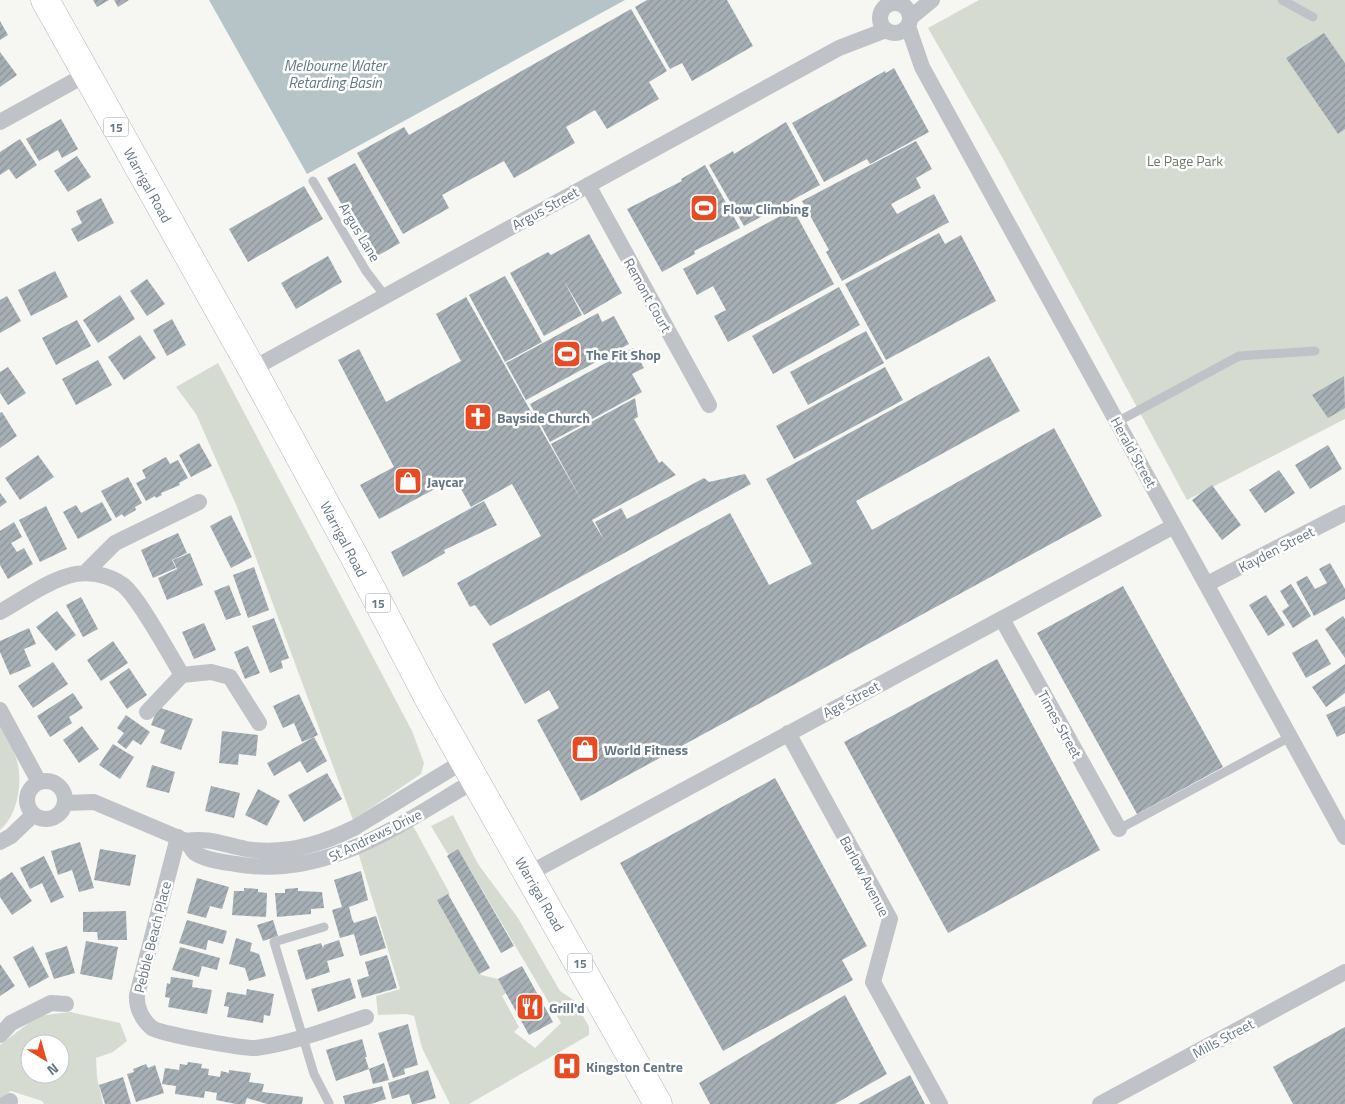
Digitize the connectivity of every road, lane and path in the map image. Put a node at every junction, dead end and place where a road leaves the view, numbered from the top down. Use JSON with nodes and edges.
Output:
{"nodes":[{"id":1,"x":45,"y":0,"type":"edge"},
{"id":2,"x":932,"y":0,"type":"edge"},
{"id":3,"x":1282,"y":0,"type":"edge"},
{"id":4,"x":894,"y":13,"type":"edge"},
{"id":5,"x":1313,"y":17,"type":"dead end"},
{"id":6,"x":87,"y":74,"type":"junction"},
{"id":7,"x":0,"y":122,"type":"edge"},
{"id":8,"x":313,"y":180,"type":"dead end"},
{"id":9,"x":588,"y":185,"type":"junction"},
{"id":10,"x":385,"y":296,"type":"junction"},
{"id":11,"x":1315,"y":351,"type":"dead end"},
{"id":12,"x":252,"y":369,"type":"junction"},
{"id":13,"x":709,"y":405,"type":"dead end"},
{"id":14,"x":1117,"y":422,"type":"junction"},
{"id":15,"x":198,"y":502,"type":"dead end"},
{"id":16,"x":1345,"y":513,"type":"edge"},
{"id":17,"x":1174,"y":526,"type":"junction"},
{"id":18,"x":86,"y":572,"type":"junction"},
{"id":19,"x":1207,"y":584,"type":"junction"},
{"id":20,"x":0,"y":612,"type":"edge"},
{"id":21,"x":1002,"y":619,"type":"junction"},
{"id":22,"x":182,"y":675,"type":"junction"},
{"id":23,"x":0,"y":710,"type":"edge"},
{"id":24,"x":146,"y":712,"type":"dead end"},
{"id":25,"x":259,"y":723,"type":"dead end"},
{"id":26,"x":788,"y":733,"type":"junction"},
{"id":27,"x":1290,"y":737,"type":"junction"},
{"id":28,"x":469,"y":771,"type":"junction"},
{"id":29,"x":40,"y":782,"type":"junction"},
{"id":30,"x":65,"y":803,"type":"junction"},
{"id":31,"x":33,"y":815,"type":"junction"},
{"id":32,"x":1119,"y":829,"type":"joint"},
{"id":33,"x":1345,"y":837,"type":"edge"},
{"id":34,"x":182,"y":839,"type":"junction"},
{"id":35,"x":0,"y":842,"type":"edge"},
{"id":36,"x":528,"y":874,"type":"junction"},
{"id":37,"x":324,"y":927,"type":"dead end"},
{"id":38,"x":1345,"y":972,"type":"edge"},
{"id":39,"x":66,"y":1004,"type":"dead end"},
{"id":40,"x":366,"y":1017,"type":"dead end"},
{"id":41,"x":0,"y":1035,"type":"edge"},
{"id":42,"x":303,"y":1036,"type":"junction"},
{"id":43,"x":329,"y":1103,"type":"edge"},
{"id":44,"x":658,"y":1104,"type":"edge"},
{"id":45,"x":940,"y":1104,"type":"edge"},
{"id":46,"x":1100,"y":1104,"type":"edge"}],
"edges":[{"from":1,"to":6,"type":"highway","name":"Warrigal Road","number":"15"},
{"from":2,"to":4,"type":"street","name":"Argus Street"},
{"from":3,"to":5,"type":"lane"},
{"from":4,"to":9,"type":"street","name":"Argus Street"},
{"from":4,"to":14,"type":"street","name":"Herald Street"},
{"from":6,"to":7,"type":"street"},
{"from":6,"to":12,"type":"highway","name":"Warrigal Road","number":"15"},
{"from":8,"to":10,"type":"lane","name":"Argus Lane"},
{"from":9,"to":10,"type":"street","name":"Argus Street"},
{"from":9,"to":13,"type":"street","name":"Remont Court"},
{"from":10,"to":12,"type":"street","name":"Argus Street"},
{"from":11,"to":14,"type":"lane"},
{"from":12,"to":28,"type":"highway","name":"Warrigal Road","number":"15"},
{"from":14,"to":17,"type":"street","name":"Herald Street"},
{"from":15,"to":18,"type":"street"},
{"from":16,"to":19,"type":"street","name":"Kayden Street"},
{"from":17,"to":19,"type":"street","name":"Herald Street"},
{"from":17,"to":21,"type":"street","name":"Age Street"},
{"from":18,"to":20,"type":"street"},
{"from":18,"to":22,"type":"street"},
{"from":19,"to":27,"type":"street","name":"Herald Street"},
{"from":21,"to":26,"type":"street","name":"Age Street"},
{"from":21,"to":32,"type":"street","name":"Times Street"},
{"from":22,"to":24,"type":"street"},
{"from":22,"to":25,"type":"street"},
{"from":23,"to":29,"type":"street"},
{"from":26,"to":36,"type":"street","name":"Age Street"},
{"from":26,"to":45,"type":"street","name":"Barlow Avenue"},
{"from":27,"to":32,"type":"lane"},
{"from":27,"to":33,"type":"street","name":"Herald Street"},
{"from":28,"to":34,"type":"street","name":"St Andrews Drive"},
{"from":28,"to":34,"type":"street","name":"St Andrews Drive"},
{"from":28,"to":36,"type":"highway","name":"Warrigal Road","number":"15"},
{"from":29,"to":30,"type":"street"},
{"from":29,"to":31,"type":"street"},
{"from":30,"to":31,"type":"street"},
{"from":30,"to":34,"type":"street","name":"St Andrews Drive"},
{"from":31,"to":35,"type":"street"},
{"from":34,"to":42,"type":"street","name":"Pebble Beach Place"},
{"from":36,"to":44,"type":"highway","name":"Warrigal Road","number":"15"},
{"from":37,"to":42,"type":"lane"},
{"from":38,"to":46,"type":"street","name":"Mills Street"},
{"from":39,"to":41,"type":"street"},
{"from":40,"to":42,"type":"street","name":"Pebble Beach Place"},
{"from":42,"to":43,"type":"lane"}]}
